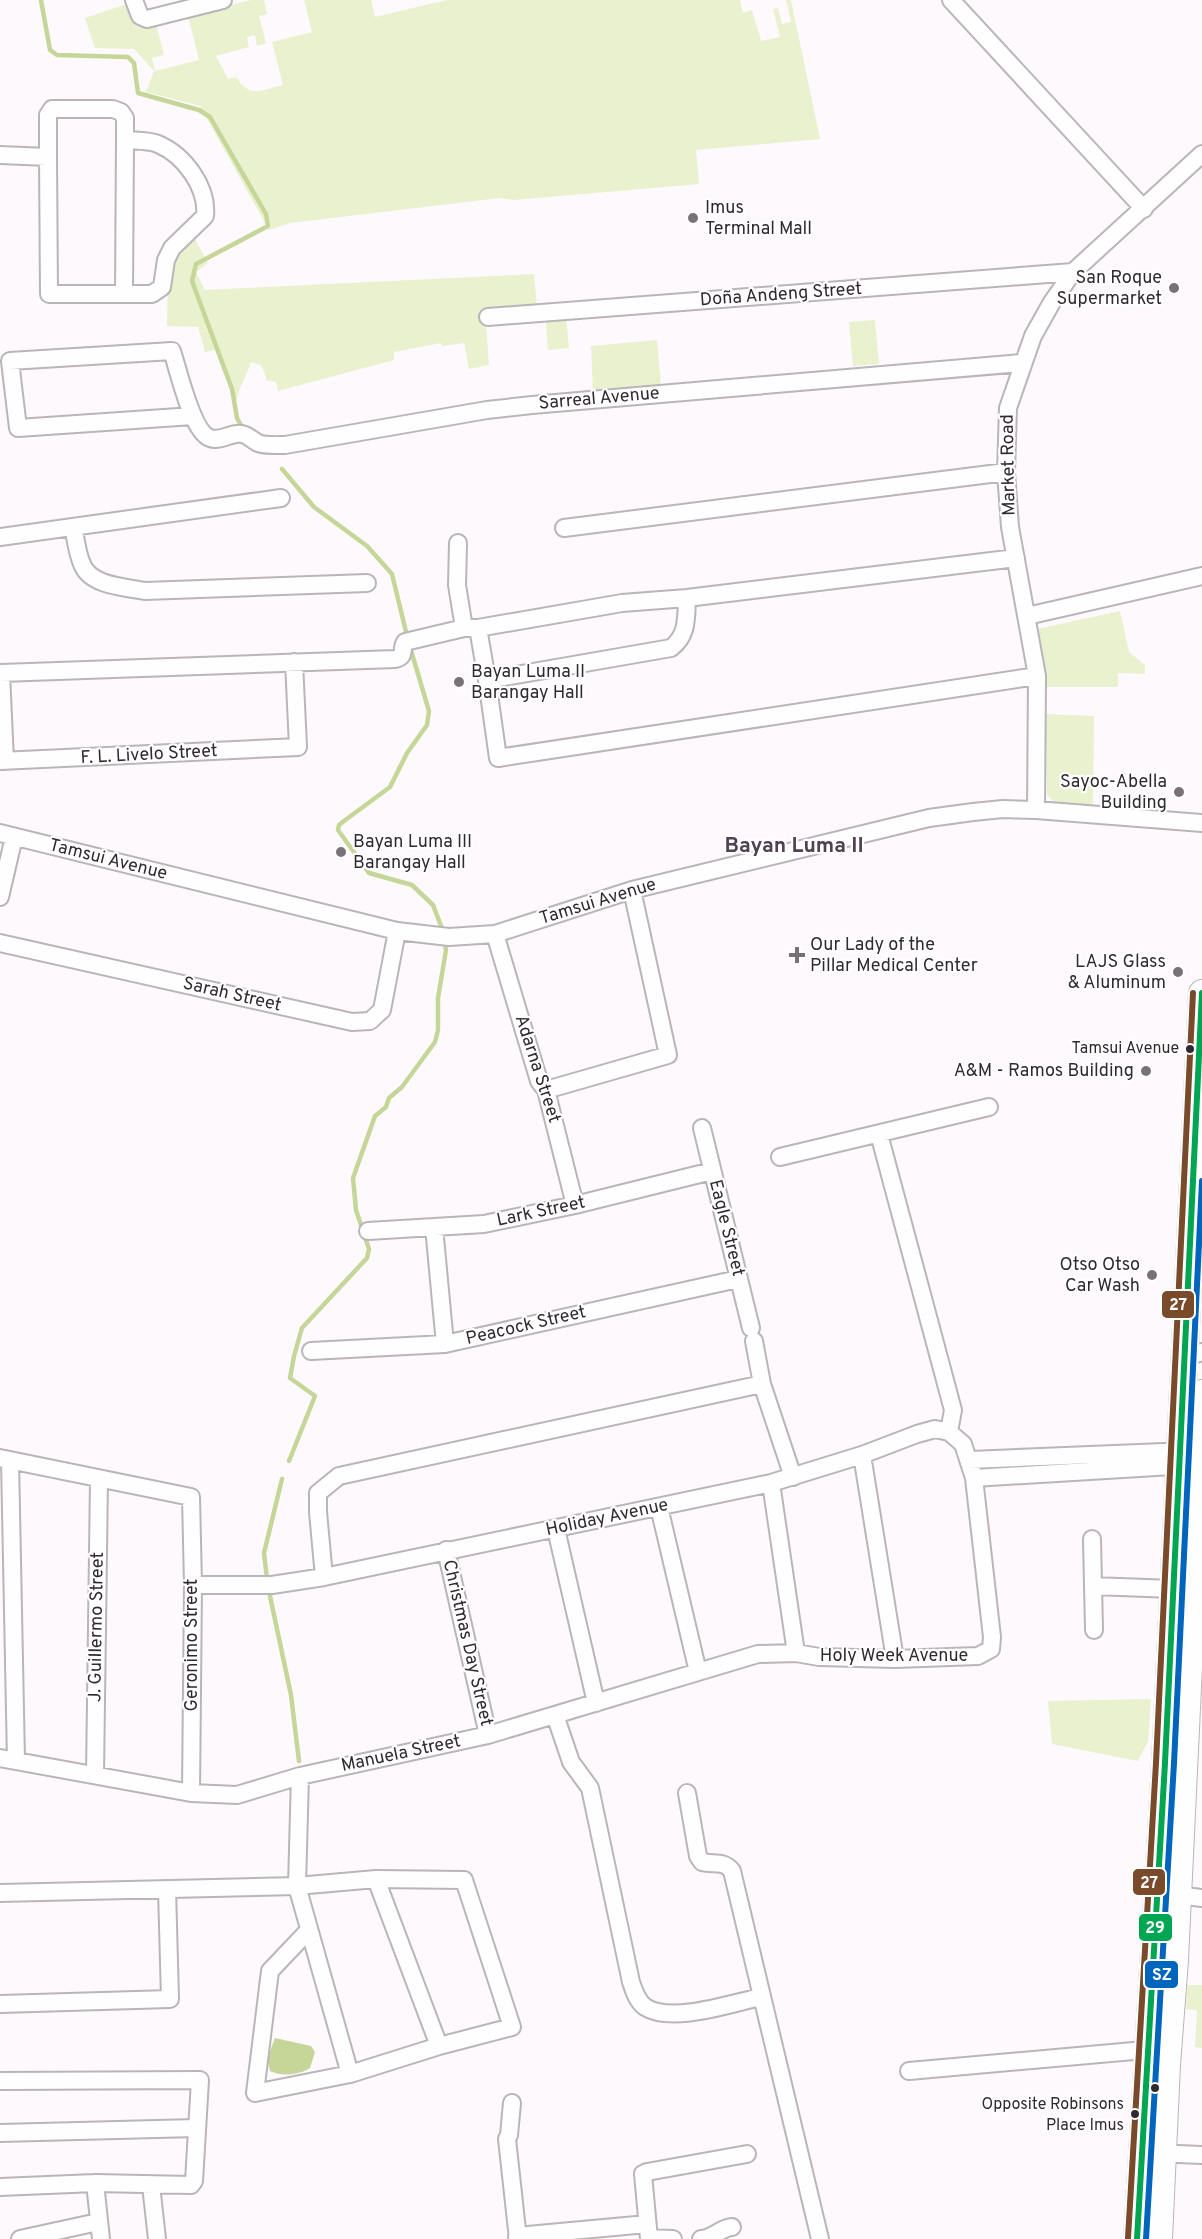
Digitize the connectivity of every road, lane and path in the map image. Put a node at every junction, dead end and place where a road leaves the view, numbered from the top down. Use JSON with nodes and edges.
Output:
{"nodes":[{"id":1,"x":134,"y":0,"type":"edge"},
{"id":2,"x":223,"y":0,"type":"edge"},
{"id":3,"x":951,"y":0,"type":"edge"},
{"id":4,"x":125,"y":140,"type":"junction"},
{"id":5,"x":1202,"y":154,"type":"edge"},
{"id":6,"x":0,"y":155,"type":"edge"},
{"id":7,"x":48,"y":157,"type":"junction"},
{"id":8,"x":1144,"y":209,"type":"junction"},
{"id":9,"x":1073,"y":272,"type":"junction"},
{"id":10,"x":124,"y":294,"type":"junction"},
{"id":11,"x":488,"y":317,"type":"dead end"},
{"id":12,"x":1022,"y":363,"type":"junction"},
{"id":13,"x":193,"y":416,"type":"junction"},
{"id":14,"x":1006,"y":472,"type":"junction"},
{"id":15,"x":281,"y":498,"type":"dead end"},
{"id":16,"x":73,"y":527,"type":"junction"},
{"id":17,"x":564,"y":528,"type":"dead end"},
{"id":18,"x":0,"y":537,"type":"edge"},
{"id":19,"x":458,"y":543,"type":"dead end"},
{"id":20,"x":1016,"y":558,"type":"junction"},
{"id":21,"x":1202,"y":576,"type":"edge"},
{"id":22,"x":367,"y":583,"type":"dead end"},
{"id":23,"x":687,"y":598,"type":"junction"},
{"id":24,"x":1027,"y":616,"type":"junction"},
{"id":25,"x":471,"y":628,"type":"junction"},
{"id":26,"x":294,"y":662,"type":"junction"},
{"id":27,"x":1037,"y":676,"type":"junction"},
{"id":28,"x":487,"y":680,"type":"junction"},
{"id":29,"x":2,"y":761,"type":"edge"},
{"id":30,"x":1036,"y":810,"type":"junction"},
{"id":31,"x":1202,"y":823,"type":"edge"},
{"id":32,"x":7,"y":835,"type":"edge"},
{"id":33,"x":632,"y":890,"type":"junction"},
{"id":34,"x":0,"y":897,"type":"edge"},
{"id":35,"x":397,"y":931,"type":"junction"},
{"id":36,"x":495,"y":933,"type":"junction"},
{"id":37,"x":0,"y":943,"type":"edge"},
{"id":38,"x":1202,"y":993,"type":"edge"},
{"id":39,"x":546,"y":1090,"type":"junction"},
{"id":40,"x":989,"y":1107,"type":"dead end"},
{"id":41,"x":702,"y":1128,"type":"dead end"},
{"id":42,"x":879,"y":1134,"type":"junction"},
{"id":43,"x":780,"y":1157,"type":"dead end"},
{"id":44,"x":712,"y":1171,"type":"junction"},
{"id":45,"x":575,"y":1205,"type":"junction"},
{"id":46,"x":434,"y":1227,"type":"junction"},
{"id":47,"x":368,"y":1231,"type":"dead end"},
{"id":48,"x":738,"y":1278,"type":"junction"},
{"id":49,"x":445,"y":1344,"type":"junction"},
{"id":50,"x":311,"y":1351,"type":"dead end"},
{"id":51,"x":1193,"y":1355,"type":"edge"},
{"id":52,"x":762,"y":1384,"type":"junction"},
{"id":53,"x":1202,"y":1394,"type":"edge"},
{"id":54,"x":950,"y":1432,"type":"junction"},
{"id":55,"x":862,"y":1455,"type":"junction"},
{"id":56,"x":1189,"y":1458,"type":"junction"},
{"id":57,"x":5,"y":1459,"type":"edge"},
{"id":58,"x":970,"y":1460,"type":"junction"},
{"id":59,"x":793,"y":1477,"type":"junction"},
{"id":60,"x":974,"y":1478,"type":"junction"},
{"id":61,"x":99,"y":1479,"type":"junction"},
{"id":62,"x":771,"y":1483,"type":"junction"},
{"id":63,"x":659,"y":1507,"type":"junction"},
{"id":64,"x":556,"y":1529,"type":"junction"},
{"id":65,"x":1092,"y":1539,"type":"dead end"},
{"id":66,"x":446,"y":1550,"type":"junction"},
{"id":67,"x":324,"y":1577,"type":"junction"},
{"id":68,"x":193,"y":1585,"type":"junction"},
{"id":69,"x":1093,"y":1586,"type":"junction"},
{"id":70,"x":1173,"y":1589,"type":"junction"},
{"id":71,"x":1094,"y":1629,"type":"dead end"},
{"id":72,"x":796,"y":1653,"type":"junction"},
{"id":73,"x":896,"y":1659,"type":"junction"},
{"id":74,"x":698,"y":1672,"type":"junction"},
{"id":75,"x":596,"y":1703,"type":"junction"},
{"id":76,"x":555,"y":1715,"type":"junction"},
{"id":77,"x":488,"y":1735,"type":"junction"},
{"id":78,"x":8,"y":1759,"type":"edge"},
{"id":79,"x":95,"y":1775,"type":"junction"},
{"id":80,"x":300,"y":1776,"type":"junction"},
{"id":81,"x":190,"y":1793,"type":"junction"},
{"id":82,"x":687,"y":1793,"type":"dead end"},
{"id":83,"x":376,"y":1879,"type":"junction"},
{"id":84,"x":297,"y":1886,"type":"junction"},
{"id":85,"x":166,"y":1889,"type":"junction"},
{"id":86,"x":0,"y":1893,"type":"edge"},
{"id":87,"x":1179,"y":1895,"type":"edge"},
{"id":88,"x":308,"y":1931,"type":"junction"},
{"id":89,"x":761,"y":1997,"type":"junction"},
{"id":90,"x":0,"y":2004,"type":"edge"},
{"id":91,"x":439,"y":2046,"type":"junction"},
{"id":92,"x":1158,"y":2049,"type":"junction"},
{"id":93,"x":909,"y":2071,"type":"dead end"},
{"id":94,"x":350,"y":2074,"type":"junction"},
{"id":95,"x":0,"y":2081,"type":"edge"},
{"id":96,"x":512,"y":2103,"type":"dead end"},
{"id":97,"x":196,"y":2128,"type":"junction"},
{"id":98,"x":0,"y":2133,"type":"edge"},
{"id":99,"x":1153,"y":2153,"type":"junction"},
{"id":100,"x":747,"y":2154,"type":"dead end"},
{"id":101,"x":1202,"y":2155,"type":"edge"},
{"id":102,"x":95,"y":2183,"type":"junction"},
{"id":103,"x":151,"y":2185,"type":"junction"},
{"id":104,"x":0,"y":2187,"type":"edge"},
{"id":105,"x":99,"y":2222,"type":"junction"},
{"id":106,"x":732,"y":2227,"type":"dead end"},
{"id":107,"x":648,"y":2234,"type":"edge"},
{"id":108,"x":518,"y":2237,"type":"edge"},
{"id":109,"x":20,"y":2239,"type":"edge"},
{"id":110,"x":101,"y":2239,"type":"edge"},
{"id":111,"x":157,"y":2239,"type":"edge"},
{"id":112,"x":673,"y":2239,"type":"edge"},
{"id":113,"x":701,"y":2239,"type":"edge"},
{"id":114,"x":820,"y":2239,"type":"edge"},
{"id":115,"x":1137,"y":2239,"type":"edge"},
{"id":116,"x":1159,"y":2239,"type":"edge"}],
"edges":[{"from":1,"to":2,"type":"street"},
{"from":3,"to":8,"type":"street"},
{"from":4,"to":7,"type":"street"},
{"from":4,"to":10,"type":"street"},
{"from":4,"to":10,"type":"street"},
{"from":5,"to":8,"type":"street","name":"Market Road"},
{"from":6,"to":7,"type":"street"},
{"from":7,"to":10,"type":"street"},
{"from":8,"to":9,"type":"street","name":"Market Road"},
{"from":9,"to":11,"type":"street","name":"Doña Andeng Street"},
{"from":9,"to":12,"type":"street","name":"Market Road"},
{"from":12,"to":13,"type":"street","name":"Sarreal Avenue"},
{"from":12,"to":14,"type":"street","name":"Market Road"},
{"from":13,"to":13,"type":"street"},
{"from":14,"to":17,"type":"street"},
{"from":14,"to":20,"type":"street","name":"Market Road"},
{"from":15,"to":16,"type":"street"},
{"from":16,"to":18,"type":"street"},
{"from":16,"to":22,"type":"street"},
{"from":19,"to":25,"type":"street"},
{"from":20,"to":23,"type":"street"},
{"from":20,"to":24,"type":"street","name":"Market Road"},
{"from":21,"to":24,"type":"street"},
{"from":23,"to":25,"type":"street"},
{"from":23,"to":28,"type":"street"},
{"from":24,"to":27,"type":"street","name":"Market Road"},
{"from":25,"to":26,"type":"street"},
{"from":25,"to":28,"type":"street"},
{"from":26,"to":29,"type":"street"},
{"from":26,"to":29,"type":"street","name":"F. L. Livelo Street"},
{"from":27,"to":28,"type":"street"},
{"from":27,"to":30,"type":"street","name":"Market Road"},
{"from":30,"to":31,"type":"street","name":"Tamsui Avenue"},
{"from":30,"to":33,"type":"street","name":"Tamsui Avenue"},
{"from":32,"to":34,"type":"street"},
{"from":32,"to":35,"type":"street","name":"Tamsui Avenue"},
{"from":33,"to":36,"type":"street","name":"Tamsui Avenue"},
{"from":33,"to":39,"type":"street"},
{"from":35,"to":36,"type":"street","name":"Tamsui Avenue"},
{"from":35,"to":37,"type":"street","name":"Sarah Street"},
{"from":36,"to":39,"type":"street","name":"Adarna Street"},
{"from":38,"to":51,"type":"highway"},
{"from":39,"to":45,"type":"street","name":"Adarna Street"},
{"from":40,"to":42,"type":"street"},
{"from":41,"to":44,"type":"street","name":"Eagle Street"},
{"from":42,"to":43,"type":"street"},
{"from":42,"to":54,"type":"street"},
{"from":44,"to":45,"type":"street","name":"Lark Street"},
{"from":44,"to":48,"type":"street","name":"Eagle Street"},
{"from":45,"to":46,"type":"street","name":"Lark Street"},
{"from":46,"to":47,"type":"street","name":"Lark Street"},
{"from":46,"to":49,"type":"street"},
{"from":48,"to":49,"type":"street","name":"Peacock Street"},
{"from":48,"to":52,"type":"street","name":"Eagle Street"},
{"from":49,"to":50,"type":"street","name":"Peacock Street"},
{"from":51,"to":56,"type":"highway"},
{"from":52,"to":59,"type":"street","name":"Eagle Street"},
{"from":52,"to":67,"type":"street"},
{"from":53,"to":56,"type":"highway"},
{"from":54,"to":55,"type":"street","name":"Holiday Avenue"},
{"from":54,"to":58,"type":"street"},
{"from":55,"to":59,"type":"street","name":"Holiday Avenue"},
{"from":55,"to":73,"type":"street"},
{"from":56,"to":58,"type":"street"},
{"from":56,"to":60,"type":"street"},
{"from":56,"to":70,"type":"highway"},
{"from":56,"to":87,"type":"highway"},
{"from":57,"to":61,"type":"street"},
{"from":57,"to":78,"type":"street"},
{"from":58,"to":60,"type":"street"},
{"from":59,"to":62,"type":"street","name":"Holiday Avenue"},
{"from":60,"to":73,"type":"street","name":"Holy Week Avenue"},
{"from":61,"to":68,"type":"street","name":"Geronimo Street"},
{"from":61,"to":79,"type":"street","name":"J. Guillermo Street"},
{"from":62,"to":63,"type":"street","name":"Holiday Avenue"},
{"from":62,"to":72,"type":"street"},
{"from":63,"to":64,"type":"street","name":"Holiday Avenue"},
{"from":63,"to":74,"type":"street"},
{"from":64,"to":66,"type":"street","name":"Holiday Avenue"},
{"from":64,"to":75,"type":"street"},
{"from":65,"to":69,"type":"street"},
{"from":66,"to":67,"type":"street","name":"Holiday Avenue"},
{"from":66,"to":77,"type":"street","name":"Christmas Day Street"},
{"from":67,"to":68,"type":"street","name":"Holiday Avenue"},
{"from":68,"to":81,"type":"street","name":"Geronimo Street"},
{"from":69,"to":70,"type":"street"},
{"from":69,"to":71,"type":"street"},
{"from":70,"to":87,"type":"highway"},
{"from":72,"to":73,"type":"street","name":"Holy Week Avenue"},
{"from":72,"to":74,"type":"street","name":"Manuela Street"},
{"from":74,"to":75,"type":"street","name":"Manuela Street"},
{"from":75,"to":76,"type":"street","name":"Manuela Street"},
{"from":76,"to":77,"type":"street","name":"Manuela Street"},
{"from":76,"to":89,"type":"street"},
{"from":77,"to":80,"type":"street","name":"Manuela Street"},
{"from":78,"to":79,"type":"street","name":"Manuela Street"},
{"from":79,"to":81,"type":"street","name":"Manuela Street"},
{"from":80,"to":81,"type":"street","name":"Manuela Street"},
{"from":80,"to":84,"type":"street"},
{"from":82,"to":89,"type":"street"},
{"from":83,"to":84,"type":"street"},
{"from":83,"to":91,"type":"street"},
{"from":83,"to":91,"type":"street"},
{"from":84,"to":85,"type":"street"},
{"from":84,"to":88,"type":"street"},
{"from":85,"to":86,"type":"street"},
{"from":85,"to":90,"type":"street"},
{"from":87,"to":92,"type":"highway"},
{"from":88,"to":94,"type":"street"},
{"from":88,"to":94,"type":"street"},
{"from":89,"to":114,"type":"street"},
{"from":91,"to":94,"type":"street"},
{"from":92,"to":93,"type":"street"},
{"from":92,"to":99,"type":"highway"},
{"from":95,"to":97,"type":"street"},
{"from":96,"to":108,"type":"street"},
{"from":97,"to":98,"type":"street"},
{"from":97,"to":103,"type":"street"},
{"from":99,"to":101,"type":"street"},
{"from":99,"to":115,"type":"highway"},
{"from":99,"to":116,"type":"highway"},
{"from":100,"to":107,"type":"street"},
{"from":102,"to":103,"type":"street"},
{"from":102,"to":104,"type":"street"},
{"from":102,"to":105,"type":"street"},
{"from":103,"to":111,"type":"street"},
{"from":105,"to":109,"type":"street"},
{"from":105,"to":110,"type":"street"},
{"from":106,"to":113,"type":"street"},
{"from":107,"to":108,"type":"street"},
{"from":107,"to":112,"type":"street"}]}
